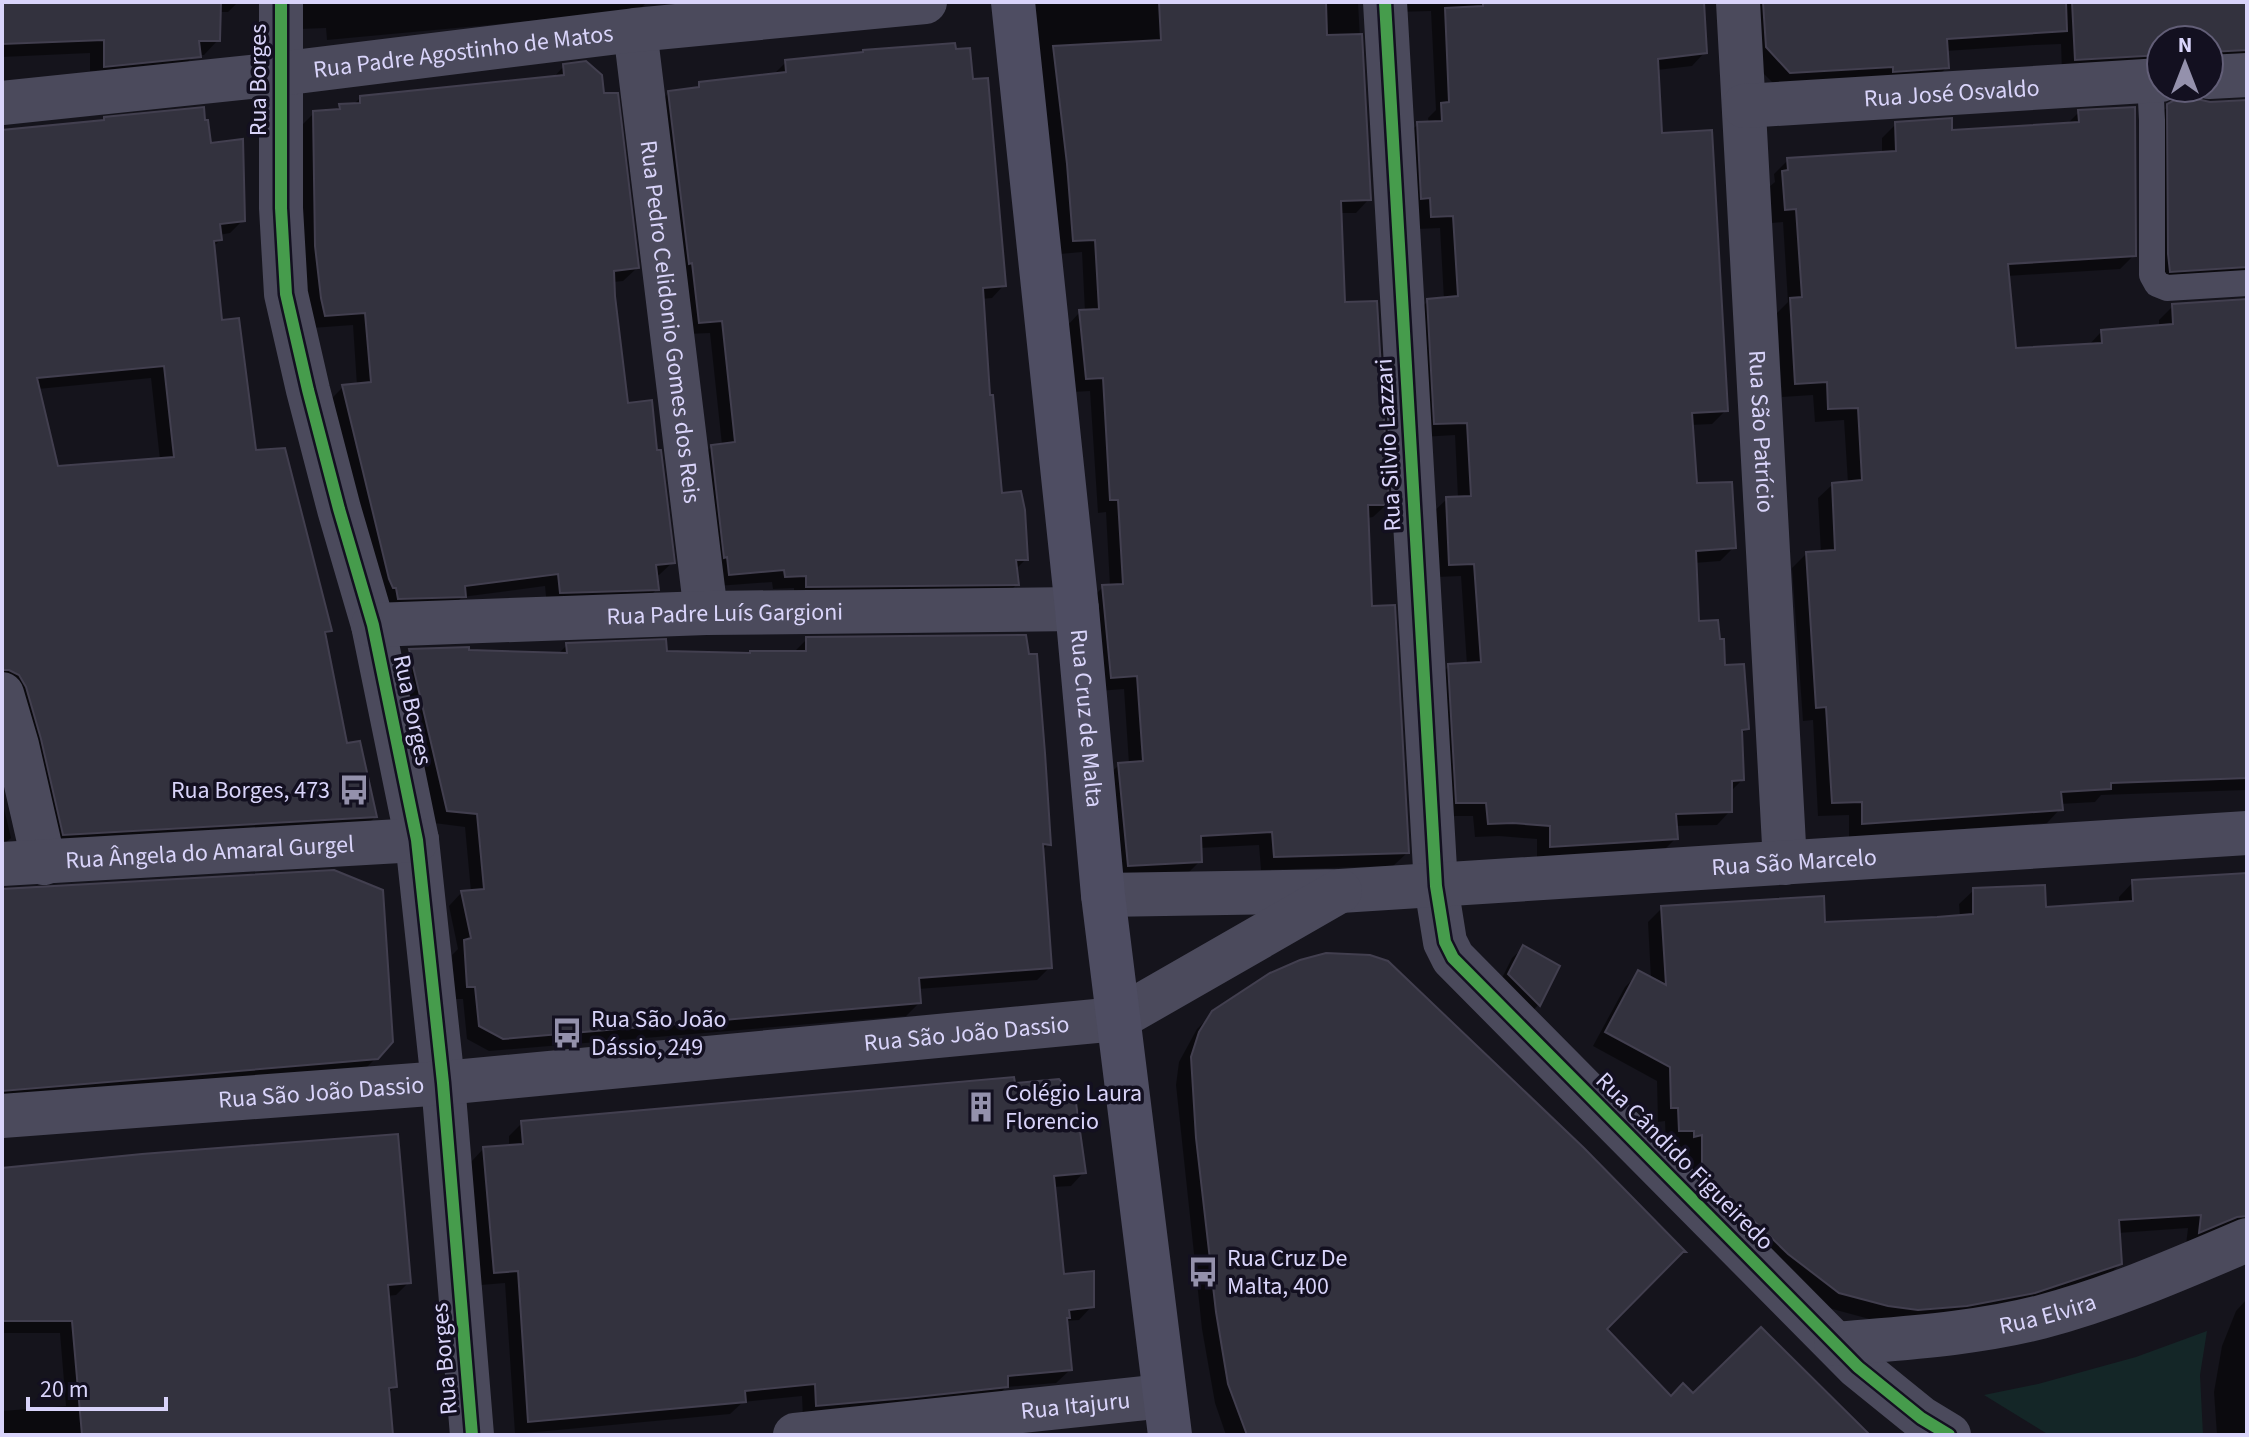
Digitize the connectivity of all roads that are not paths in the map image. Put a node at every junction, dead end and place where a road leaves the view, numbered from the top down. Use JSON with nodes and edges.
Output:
{"nodes":[{"id":1,"x":281,"y":2,"type":"edge"},
{"id":2,"x":925,"y":2,"type":"edge"},
{"id":3,"x":1013,"y":2,"type":"edge"},
{"id":4,"x":1385,"y":2,"type":"edge"},
{"id":5,"x":1738,"y":2,"type":"edge"},
{"id":6,"x":635,"y":30,"type":"junction"},
{"id":7,"x":279,"y":74,"type":"junction"},
{"id":8,"x":2247,"y":75,"type":"edge"},
{"id":9,"x":2225,"y":76,"type":"edge"},
{"id":10,"x":2145,"y":81,"type":"edge"},
{"id":11,"x":2,"y":103,"type":"edge"},
{"id":12,"x":2153,"y":104,"type":"edge"},
{"id":13,"x":1744,"y":106,"type":"junction"},
{"id":14,"x":2247,"y":283,"type":"edge"},
{"id":15,"x":1077,"y":609,"type":"junction"},
{"id":16,"x":706,"y":613,"type":"junction"},
{"id":17,"x":373,"y":625,"type":"junction"},
{"id":18,"x":2,"y":694,"type":"edge"},
{"id":19,"x":2247,"y":833,"type":"edge"},
{"id":20,"x":417,"y":840,"type":"junction"},
{"id":21,"x":23,"y":863,"type":"edge"},
{"id":22,"x":1785,"y":863,"type":"junction"},
{"id":23,"x":1436,"y":886,"type":"junction"},
{"id":24,"x":1340,"y":891,"type":"junction"},
{"id":25,"x":1103,"y":895,"type":"junction"},
{"id":26,"x":1117,"y":1019,"type":"junction"},
{"id":27,"x":443,"y":1083,"type":"junction"},
{"id":28,"x":2,"y":1116,"type":"edge"},
{"id":29,"x":2247,"y":1240,"type":"edge"},
{"id":30,"x":1836,"y":1344,"type":"junction"},
{"id":31,"x":1167,"y":1416,"type":"edge"},
{"id":32,"x":472,"y":1435,"type":"edge"},
{"id":33,"x":795,"y":1435,"type":"edge"},
{"id":34,"x":1949,"y":1435,"type":"edge"}],
"edges":[{"from":1,"to":7,"type":"street","name":"Rua Borges"},
{"from":2,"to":6,"type":"street","name":"Rua Padre Agostinho de Matos"},
{"from":3,"to":15,"type":"street","name":"Rua Cruz de Malta"},
{"from":4,"to":23,"type":"street","name":"Rua Silvio Lazzari"},
{"from":5,"to":13,"type":"street","name":"Rua São Patrício"},
{"from":6,"to":7,"type":"street","name":"Rua Padre Agostinho de Matos"},
{"from":6,"to":16,"type":"street","name":"Rua Pedro Celidonio Gomes dos Reis"},
{"from":7,"to":11,"type":"street","name":"Rua Padre Agostinho de Matos"},
{"from":7,"to":17,"type":"street","name":"Rua Borges"},
{"from":8,"to":9,"type":"street"},
{"from":10,"to":13,"type":"street","name":"Rua José Osvaldo"},
{"from":12,"to":14,"type":"lane"},
{"from":13,"to":22,"type":"street","name":"Rua São Patrício"},
{"from":15,"to":16,"type":"street","name":"Rua Padre Luís Gargioni"},
{"from":15,"to":25,"type":"street","name":"Rua Cruz de Malta"},
{"from":16,"to":17,"type":"street","name":"Rua Padre Luís Gargioni"},
{"from":17,"to":20,"type":"street","name":"Rua Borges"},
{"from":18,"to":21,"type":"street"},
{"from":19,"to":22,"type":"street","name":"Rua São Marcelo"},
{"from":20,"to":21,"type":"street","name":"Rua Ângela do Amaral Gurgel"},
{"from":20,"to":27,"type":"street","name":"Rua Borges"},
{"from":22,"to":23,"type":"street","name":"Rua São Marcelo"},
{"from":23,"to":24,"type":"street","name":"Rua São Marcelo"},
{"from":23,"to":30,"type":"street","name":"Rua Cândido Figueiredo"},
{"from":24,"to":25,"type":"street","name":"Rua São Marcelo"},
{"from":24,"to":26,"type":"street","name":"Rua São Marcelo"},
{"from":25,"to":26,"type":"street","name":"Rua Cruz de Malta"},
{"from":26,"to":27,"type":"street","name":"Rua São João Dassio"},
{"from":26,"to":31,"type":"street","name":"Rua Cruz de Malta"},
{"from":27,"to":28,"type":"street","name":"Rua São João Dassio"},
{"from":27,"to":32,"type":"street","name":"Rua Borges"},
{"from":29,"to":30,"type":"street","name":"Rua Elvira"},
{"from":30,"to":34,"type":"street","name":"Rua Cândido Figueiredo"},
{"from":31,"to":33,"type":"street","name":"Rua Itajuru"}]}
